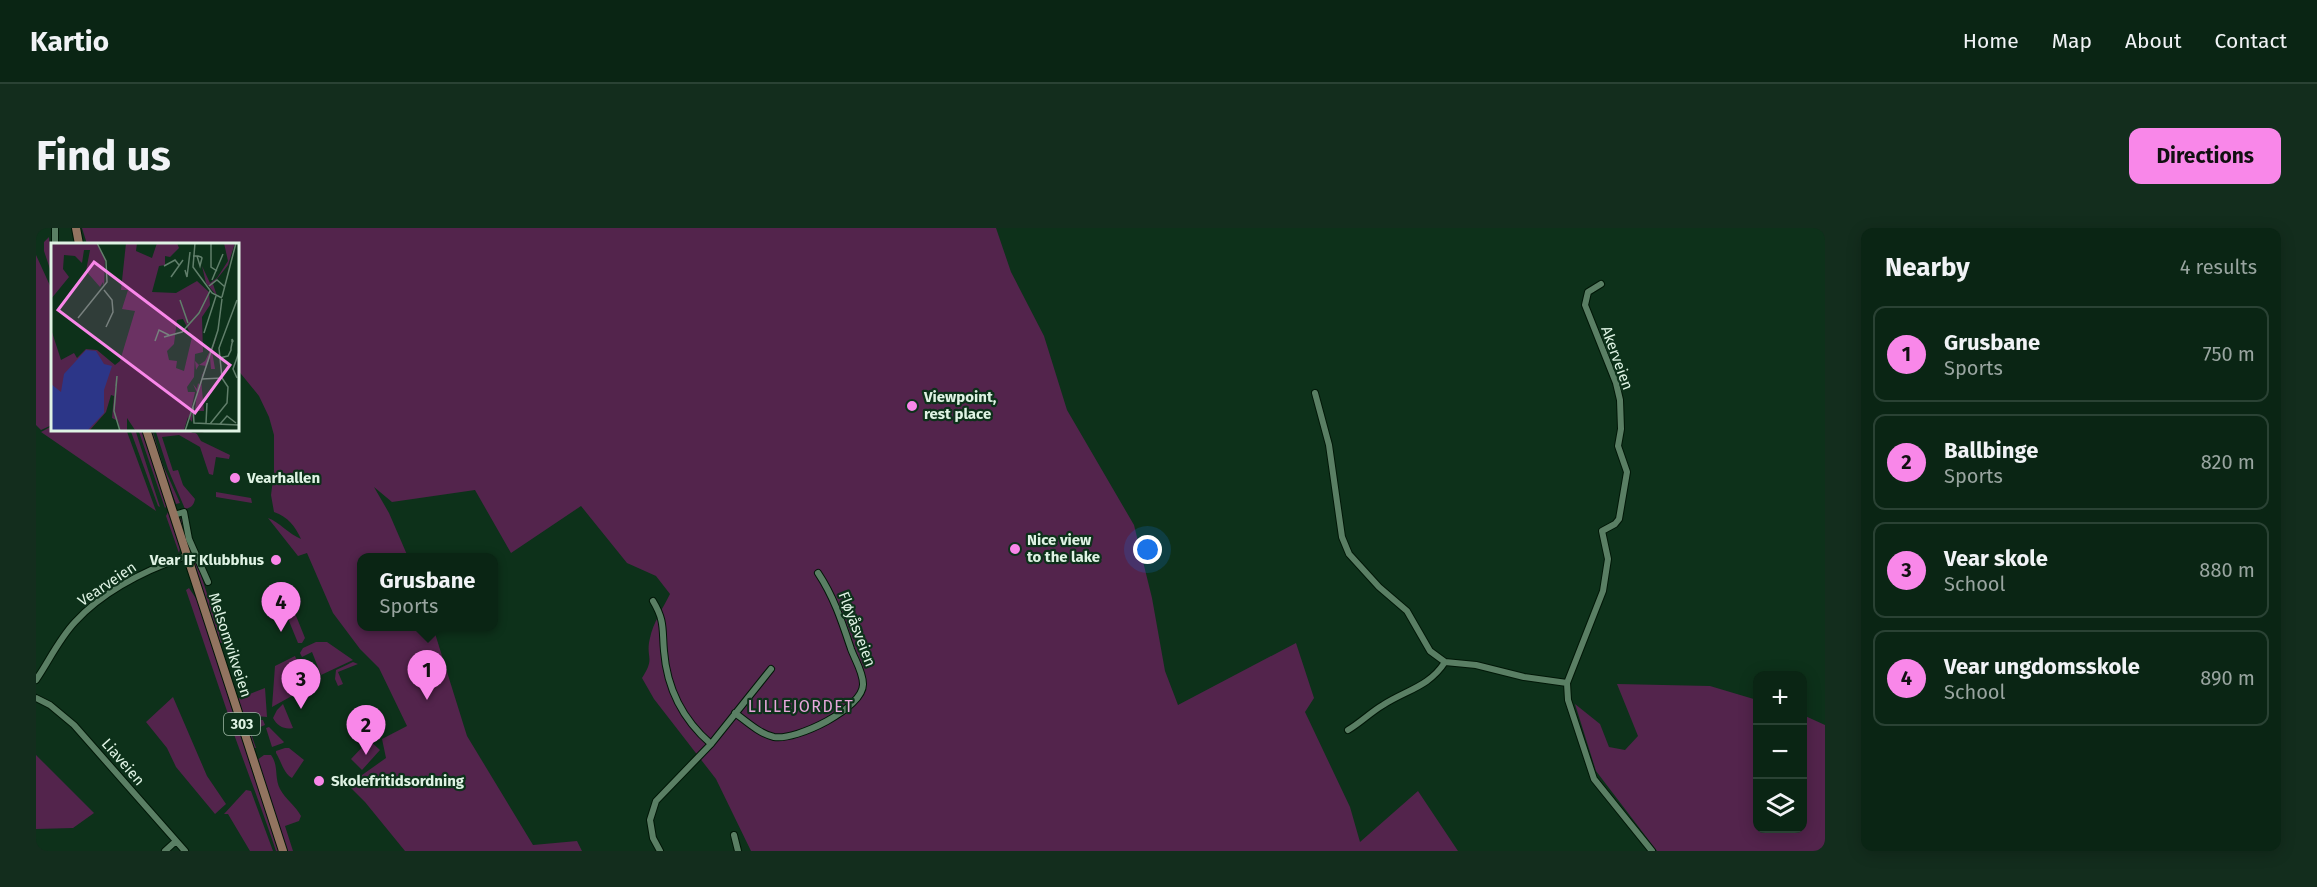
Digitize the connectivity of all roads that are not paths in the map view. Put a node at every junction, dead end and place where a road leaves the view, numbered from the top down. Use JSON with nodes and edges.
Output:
{"nodes":[{"id":1,"x":76,"y":228,"type":"edge"},
{"id":2,"x":80,"y":243,"type":"edge"},
{"id":3,"x":1601,"y":284,"type":"dead end"},
{"id":4,"x":1315,"y":393,"type":"dead end"},
{"id":5,"x":146,"y":430,"type":"edge"},
{"id":6,"x":174,"y":515,"type":"junction"},
{"id":7,"x":186,"y":556,"type":"junction"},
{"id":8,"x":818,"y":573,"type":"dead end"},
{"id":9,"x":208,"y":582,"type":"dead end"},
{"id":10,"x":653,"y":602,"type":"dead end"},
{"id":11,"x":1445,"y":662,"type":"junction"},
{"id":12,"x":771,"y":669,"type":"dead end"},
{"id":13,"x":36,"y":680,"type":"edge"},
{"id":14,"x":1567,"y":682,"type":"junction"},
{"id":15,"x":36,"y":698,"type":"edge"},
{"id":16,"x":735,"y":713,"type":"junction"},
{"id":17,"x":1348,"y":730,"type":"dead end"},
{"id":18,"x":711,"y":744,"type":"junction"},
{"id":19,"x":734,"y":835,"type":"dead end"},
{"id":20,"x":176,"y":841,"type":"junction"},
{"id":21,"x":165,"y":851,"type":"edge"},
{"id":22,"x":185,"y":851,"type":"edge"},
{"id":23,"x":283,"y":851,"type":"edge"},
{"id":24,"x":660,"y":851,"type":"edge"},
{"id":25,"x":738,"y":851,"type":"edge"},
{"id":26,"x":1652,"y":851,"type":"edge"}],
"edges":[{"from":1,"to":2,"type":"main road"},
{"from":3,"to":14,"type":"street","name":"Akerveien"},
{"from":4,"to":11,"type":"street"},
{"from":5,"to":6,"type":"main road","name":"Melsomvikveien","number":"303"},
{"from":6,"to":7,"type":"main road","name":"Melsomvikveien","number":"303"},
{"from":6,"to":9,"type":"street","name":"Melsomvikveien"},
{"from":7,"to":13,"type":"street","name":"Vearveien"},
{"from":7,"to":23,"type":"main road","name":"Melsomvikveien","number":"303"},
{"from":8,"to":16,"type":"street","name":"Fløyåsveien"},
{"from":10,"to":18,"type":"street"},
{"from":11,"to":14,"type":"street"},
{"from":11,"to":17,"type":"street"},
{"from":12,"to":16,"type":"street"},
{"from":14,"to":26,"type":"street"},
{"from":15,"to":20,"type":"street","name":"Liaveien"},
{"from":16,"to":18,"type":"street"},
{"from":18,"to":24,"type":"street"},
{"from":19,"to":25,"type":"street"},
{"from":20,"to":21,"type":"street"},
{"from":20,"to":22,"type":"street","name":"Liaveien"}]}
